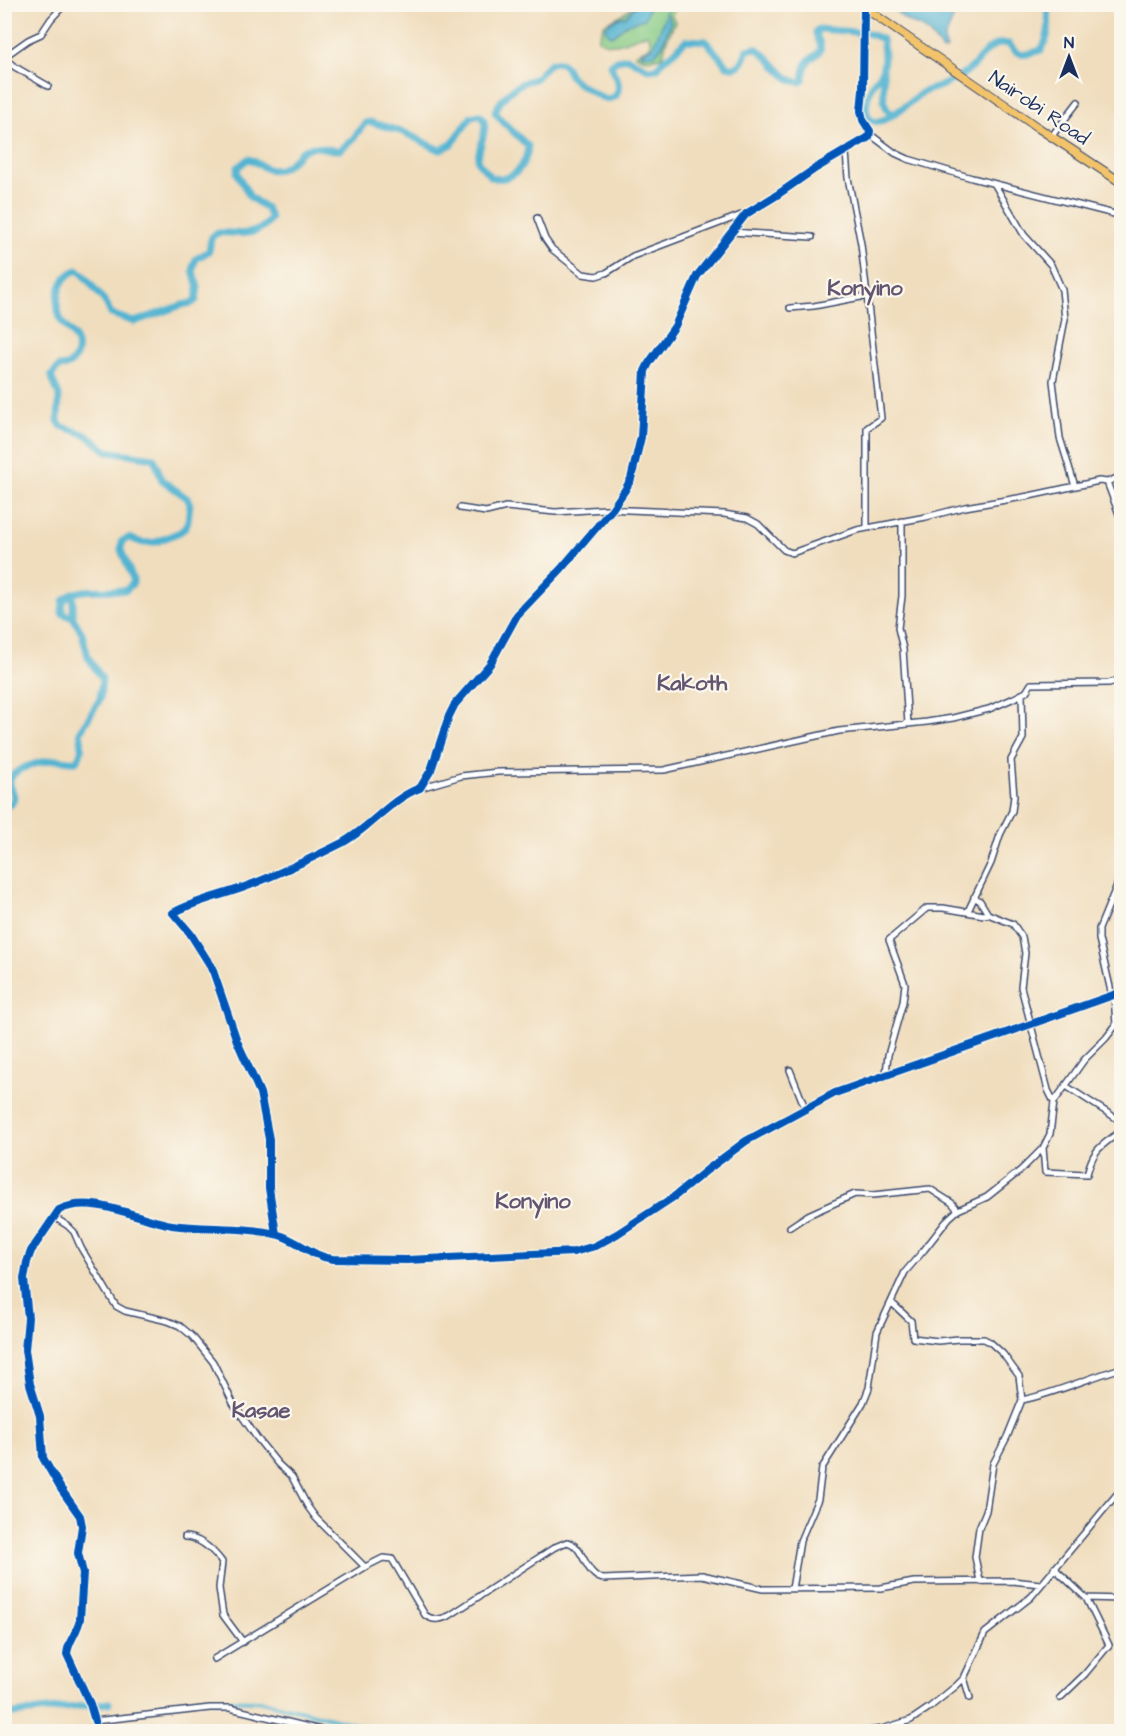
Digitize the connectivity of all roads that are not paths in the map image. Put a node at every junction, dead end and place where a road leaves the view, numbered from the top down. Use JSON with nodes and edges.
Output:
{"nodes":[{"id":1,"x":65,"y":4,"type":"edge"},
{"id":2,"x":861,"y":6,"type":"edge"},
{"id":3,"x":4,"y":57,"type":"edge"},
{"id":4,"x":48,"y":86,"type":"dead end"},
{"id":5,"x":1078,"y":102,"type":"dead end"},
{"id":6,"x":871,"y":135,"type":"junction"},
{"id":7,"x":1051,"y":137,"type":"junction"},
{"id":8,"x":846,"y":152,"type":"dead end"},
{"id":9,"x":1122,"y":183,"type":"edge"},
{"id":10,"x":995,"y":184,"type":"junction"},
{"id":11,"x":746,"y":214,"type":"junction"},
{"id":12,"x":1122,"y":216,"type":"edge"},
{"id":13,"x":537,"y":218,"type":"dead end"},
{"id":14,"x":731,"y":232,"type":"junction"},
{"id":15,"x":812,"y":237,"type":"dead end"},
{"id":16,"x":866,"y":296,"type":"junction"},
{"id":17,"x":789,"y":308,"type":"dead end"},
{"id":18,"x":1122,"y":476,"type":"edge"},
{"id":19,"x":1107,"y":482,"type":"junction"},
{"id":20,"x":1075,"y":486,"type":"junction"},
{"id":21,"x":460,"y":508,"type":"dead end"},
{"id":22,"x":612,"y":509,"type":"junction"},
{"id":23,"x":902,"y":521,"type":"junction"},
{"id":24,"x":1122,"y":522,"type":"edge"},
{"id":25,"x":867,"y":528,"type":"junction"},
{"id":26,"x":1122,"y":679,"type":"edge"},
{"id":27,"x":1022,"y":694,"type":"junction"},
{"id":28,"x":908,"y":724,"type":"junction"},
{"id":29,"x":420,"y":788,"type":"junction"},
{"id":30,"x":1122,"y":873,"type":"edge"},
{"id":31,"x":974,"y":897,"type":"junction"},
{"id":32,"x":968,"y":912,"type":"junction"},
{"id":33,"x":988,"y":914,"type":"junction"},
{"id":34,"x":1122,"y":992,"type":"edge"},
{"id":35,"x":1113,"y":995,"type":"junction"},
{"id":36,"x":1030,"y":1025,"type":"junction"},
{"id":37,"x":790,"y":1070,"type":"dead end"},
{"id":38,"x":886,"y":1073,"type":"junction"},
{"id":39,"x":1066,"y":1086,"type":"junction"},
{"id":40,"x":1054,"y":1101,"type":"junction"},
{"id":41,"x":805,"y":1108,"type":"junction"},
{"id":42,"x":1122,"y":1122,"type":"edge"},
{"id":43,"x":1122,"y":1130,"type":"edge"},
{"id":44,"x":1043,"y":1148,"type":"junction"},
{"id":45,"x":958,"y":1210,"type":"junction"},
{"id":46,"x":54,"y":1216,"type":"junction"},
{"id":47,"x":790,"y":1227,"type":"dead end"},
{"id":48,"x":276,"y":1234,"type":"junction"},
{"id":49,"x":891,"y":1302,"type":"junction"},
{"id":50,"x":1122,"y":1368,"type":"edge"},
{"id":51,"x":1022,"y":1401,"type":"junction"},
{"id":52,"x":1122,"y":1488,"type":"edge"},
{"id":53,"x":184,"y":1537,"type":"dead end"},
{"id":54,"x":365,"y":1567,"type":"junction"},
{"id":55,"x":1054,"y":1568,"type":"junction"},
{"id":56,"x":980,"y":1581,"type":"junction"},
{"id":57,"x":1041,"y":1584,"type":"junction"},
{"id":58,"x":792,"y":1589,"type":"junction"},
{"id":59,"x":1086,"y":1598,"type":"junction"},
{"id":60,"x":1122,"y":1599,"type":"edge"},
{"id":61,"x":243,"y":1642,"type":"junction"},
{"id":62,"x":214,"y":1659,"type":"dead end"},
{"id":63,"x":964,"y":1678,"type":"junction"},
{"id":64,"x":970,"y":1698,"type":"dead end"},
{"id":65,"x":1060,"y":1698,"type":"dead end"},
{"id":66,"x":329,"y":1731,"type":"edge"},
{"id":67,"x":862,"y":1731,"type":"edge"}],
"edges":[{"from":1,"to":3,"type":"street"},
{"from":2,"to":6,"type":"street"},
{"from":2,"to":7,"type":"highway","name":"Nairobi Road"},
{"from":3,"to":4,"type":"street"},
{"from":5,"to":7,"type":"street"},
{"from":6,"to":10,"type":"street"},
{"from":6,"to":11,"type":"street"},
{"from":7,"to":9,"type":"highway","name":"Nairobi Road"},
{"from":8,"to":16,"type":"street"},
{"from":10,"to":12,"type":"street"},
{"from":10,"to":20,"type":"street"},
{"from":11,"to":13,"type":"street"},
{"from":11,"to":14,"type":"street"},
{"from":14,"to":15,"type":"street"},
{"from":14,"to":22,"type":"street"},
{"from":16,"to":17,"type":"street"},
{"from":16,"to":25,"type":"street"},
{"from":18,"to":19,"type":"street"},
{"from":19,"to":20,"type":"street"},
{"from":19,"to":24,"type":"street"},
{"from":20,"to":23,"type":"street"},
{"from":21,"to":22,"type":"street"},
{"from":22,"to":25,"type":"street"},
{"from":22,"to":29,"type":"street"},
{"from":23,"to":25,"type":"street"},
{"from":23,"to":28,"type":"street"},
{"from":26,"to":27,"type":"street"},
{"from":27,"to":28,"type":"street"},
{"from":27,"to":31,"type":"street"},
{"from":28,"to":29,"type":"street"},
{"from":29,"to":48,"type":"street"},
{"from":30,"to":35,"type":"street"},
{"from":31,"to":32,"type":"street"},
{"from":31,"to":33,"type":"street"},
{"from":32,"to":33,"type":"street"},
{"from":32,"to":38,"type":"street"},
{"from":33,"to":36,"type":"street"},
{"from":34,"to":35,"type":"street"},
{"from":35,"to":36,"type":"street"},
{"from":35,"to":39,"type":"street"},
{"from":36,"to":38,"type":"street"},
{"from":36,"to":40,"type":"street"},
{"from":37,"to":41,"type":"street"},
{"from":38,"to":41,"type":"street"},
{"from":39,"to":40,"type":"street"},
{"from":39,"to":42,"type":"street"},
{"from":40,"to":44,"type":"street"},
{"from":41,"to":48,"type":"street"},
{"from":43,"to":44,"type":"street"},
{"from":44,"to":45,"type":"street"},
{"from":45,"to":47,"type":"street"},
{"from":45,"to":49,"type":"street"},
{"from":46,"to":48,"type":"street"},
{"from":46,"to":54,"type":"street"},
{"from":46,"to":66,"type":"street"},
{"from":49,"to":51,"type":"street"},
{"from":49,"to":58,"type":"street"},
{"from":50,"to":51,"type":"street"},
{"from":51,"to":56,"type":"street"},
{"from":52,"to":55,"type":"street"},
{"from":53,"to":61,"type":"street"},
{"from":54,"to":58,"type":"street"},
{"from":54,"to":61,"type":"street"},
{"from":55,"to":57,"type":"street"},
{"from":55,"to":59,"type":"street"},
{"from":56,"to":57,"type":"street"},
{"from":56,"to":58,"type":"street"},
{"from":57,"to":63,"type":"street"},
{"from":59,"to":60,"type":"street"},
{"from":59,"to":65,"type":"street"},
{"from":61,"to":62,"type":"street"},
{"from":63,"to":64,"type":"street"},
{"from":63,"to":67,"type":"street"}]}
